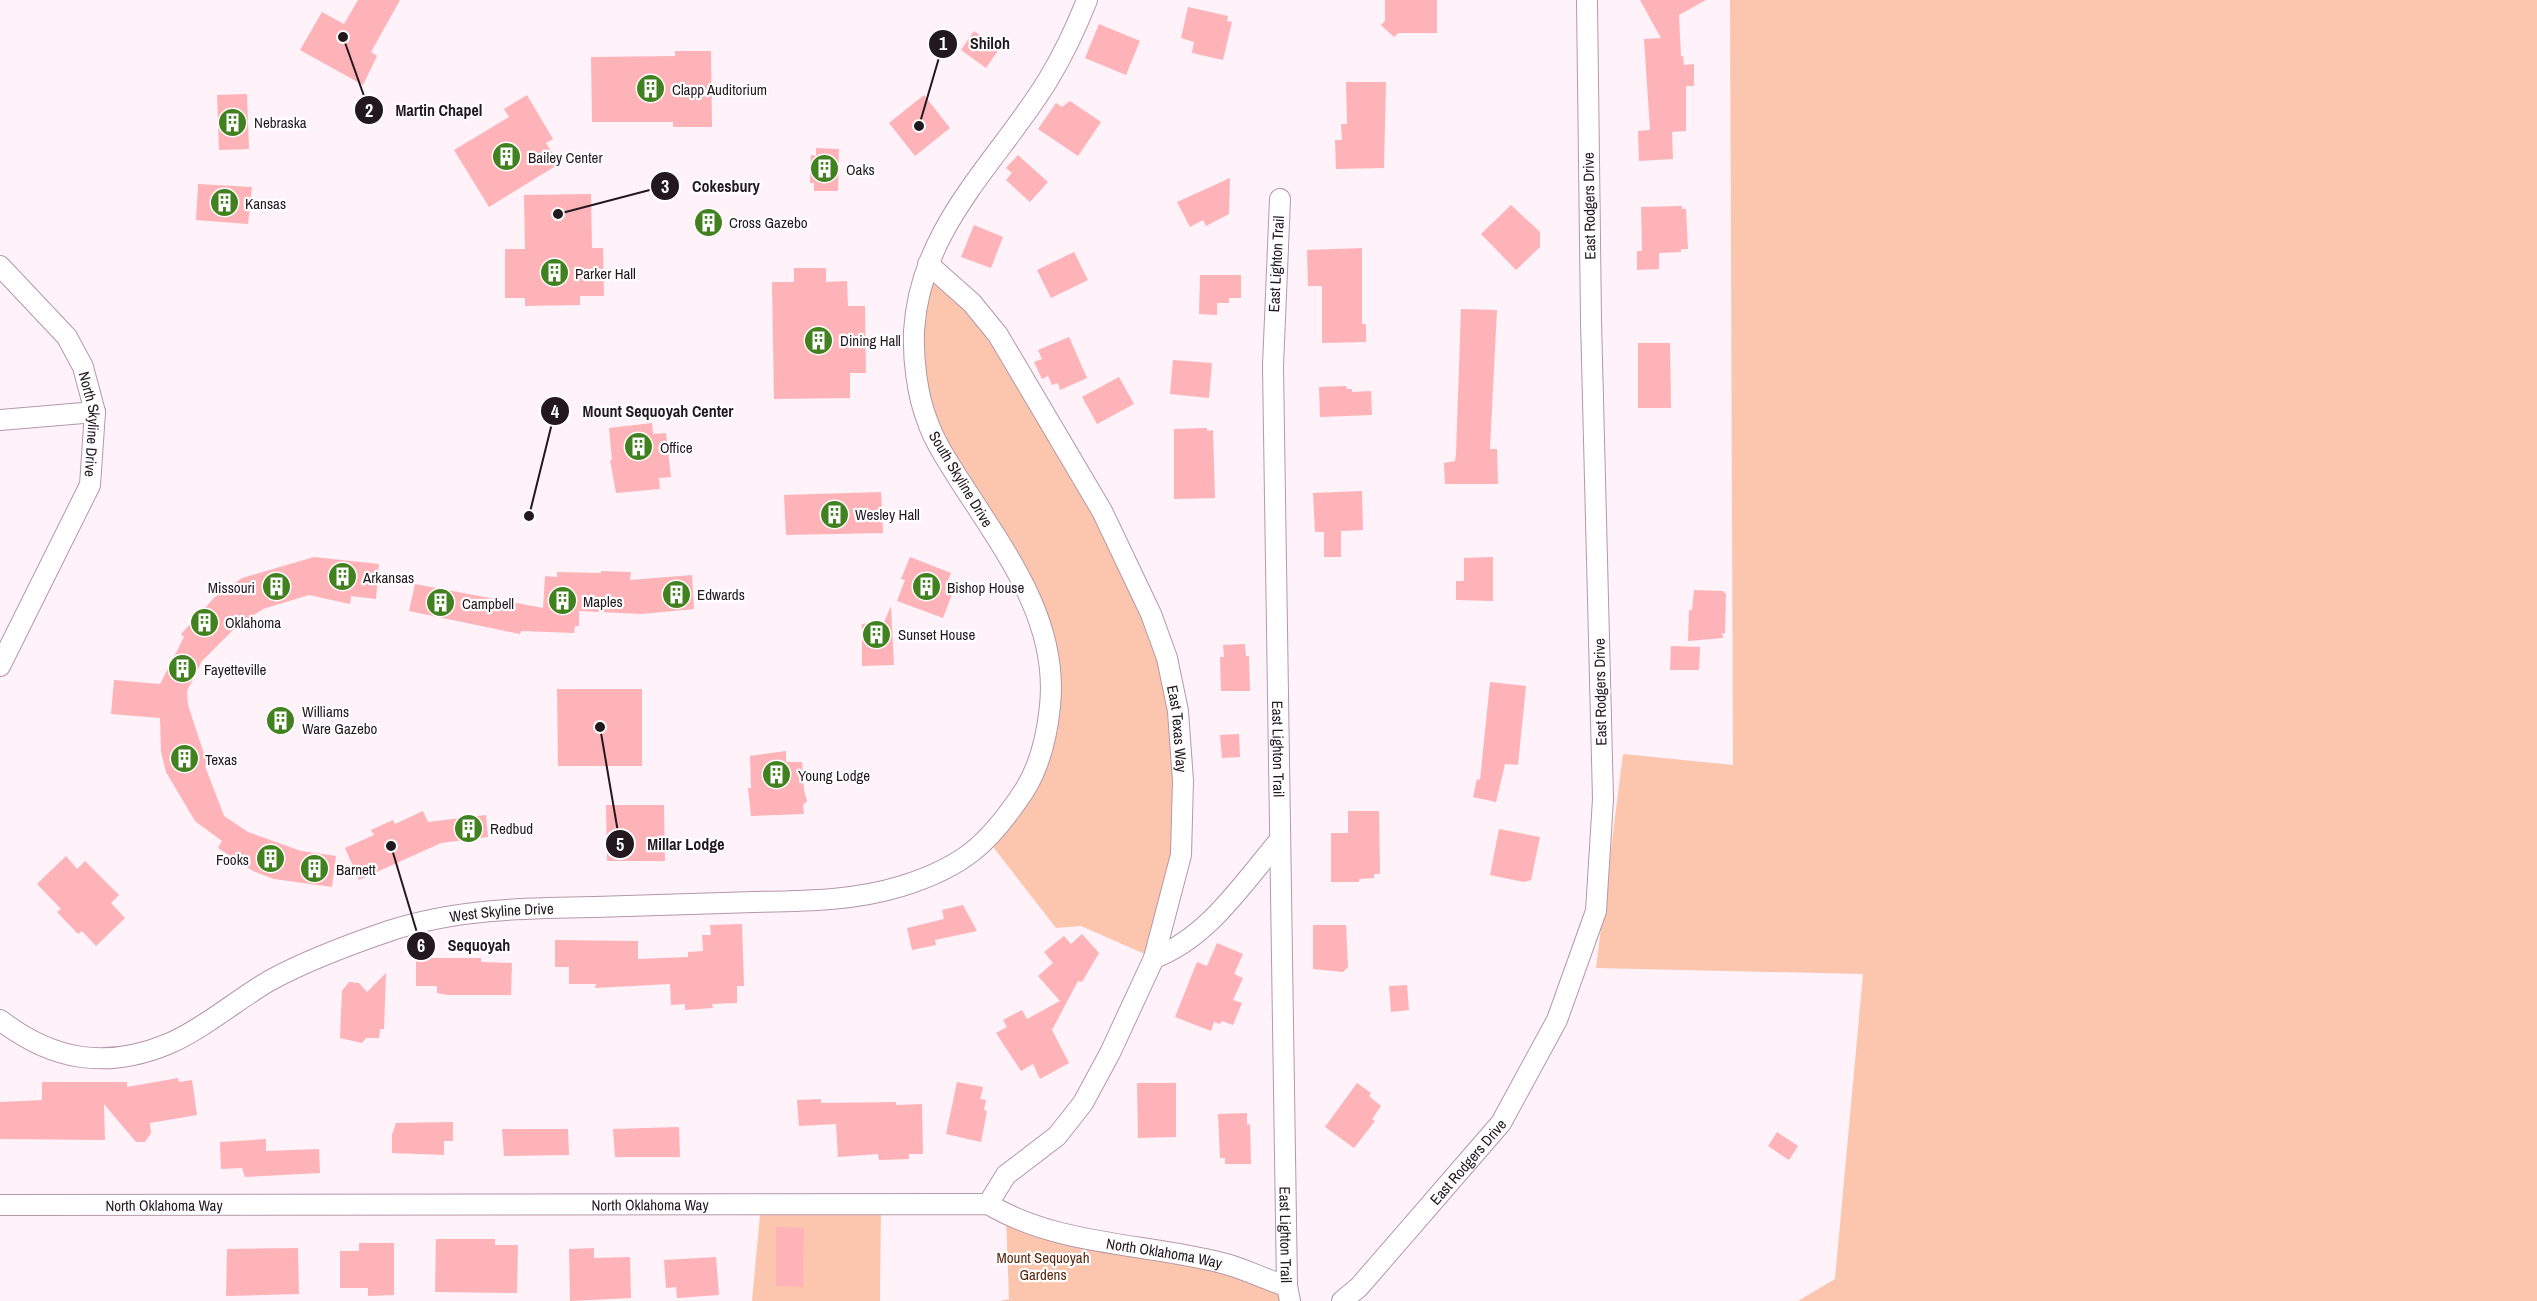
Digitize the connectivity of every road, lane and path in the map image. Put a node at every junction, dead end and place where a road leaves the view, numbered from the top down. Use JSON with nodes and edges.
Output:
{"nodes":[{"id":1,"x":1087,"y":0,"type":"edge"},
{"id":2,"x":1587,"y":0,"type":"edge"},
{"id":3,"x":1280,"y":199,"type":"dead end"},
{"id":4,"x":928,"y":264,"type":"junction"},
{"id":5,"x":0,"y":266,"type":"edge"},
{"id":6,"x":95,"y":412,"type":"junction"},
{"id":7,"x":0,"y":420,"type":"edge"},
{"id":8,"x":0,"y":666,"type":"edge"},
{"id":9,"x":1280,"y":841,"type":"junction"},
{"id":10,"x":899,"y":887,"type":"joint"},
{"id":11,"x":1154,"y":958,"type":"junction"},
{"id":12,"x":0,"y":1020,"type":"edge"},
{"id":13,"x":987,"y":1204,"type":"junction"},
{"id":14,"x":0,"y":1205,"type":"edge"},
{"id":15,"x":1289,"y":1293,"type":"edge"},
{"id":16,"x":1342,"y":1301,"type":"edge"}],
"edges":[{"from":1,"to":4,"type":"street","name":"South Skyline Drive"},
{"from":2,"to":16,"type":"street","name":"East Rodgers Drive"},
{"from":3,"to":9,"type":"street","name":"East Lighton Trail"},
{"from":4,"to":10,"type":"street","name":"South Skyline Drive"},
{"from":4,"to":11,"type":"street","name":"East Texas Way"},
{"from":5,"to":6,"type":"street","name":"North Skyline Drive"},
{"from":6,"to":7,"type":"street"},
{"from":6,"to":8,"type":"street","name":"North Skyline Drive"},
{"from":9,"to":11,"type":"street"},
{"from":9,"to":15,"type":"street","name":"East Lighton Trail"},
{"from":10,"to":12,"type":"street","name":"West Skyline Drive"},
{"from":11,"to":13,"type":"street","name":"East Texas Way"},
{"from":13,"to":14,"type":"street","name":"North Oklahoma Way"},
{"from":13,"to":15,"type":"street","name":"North Oklahoma Way"}]}
